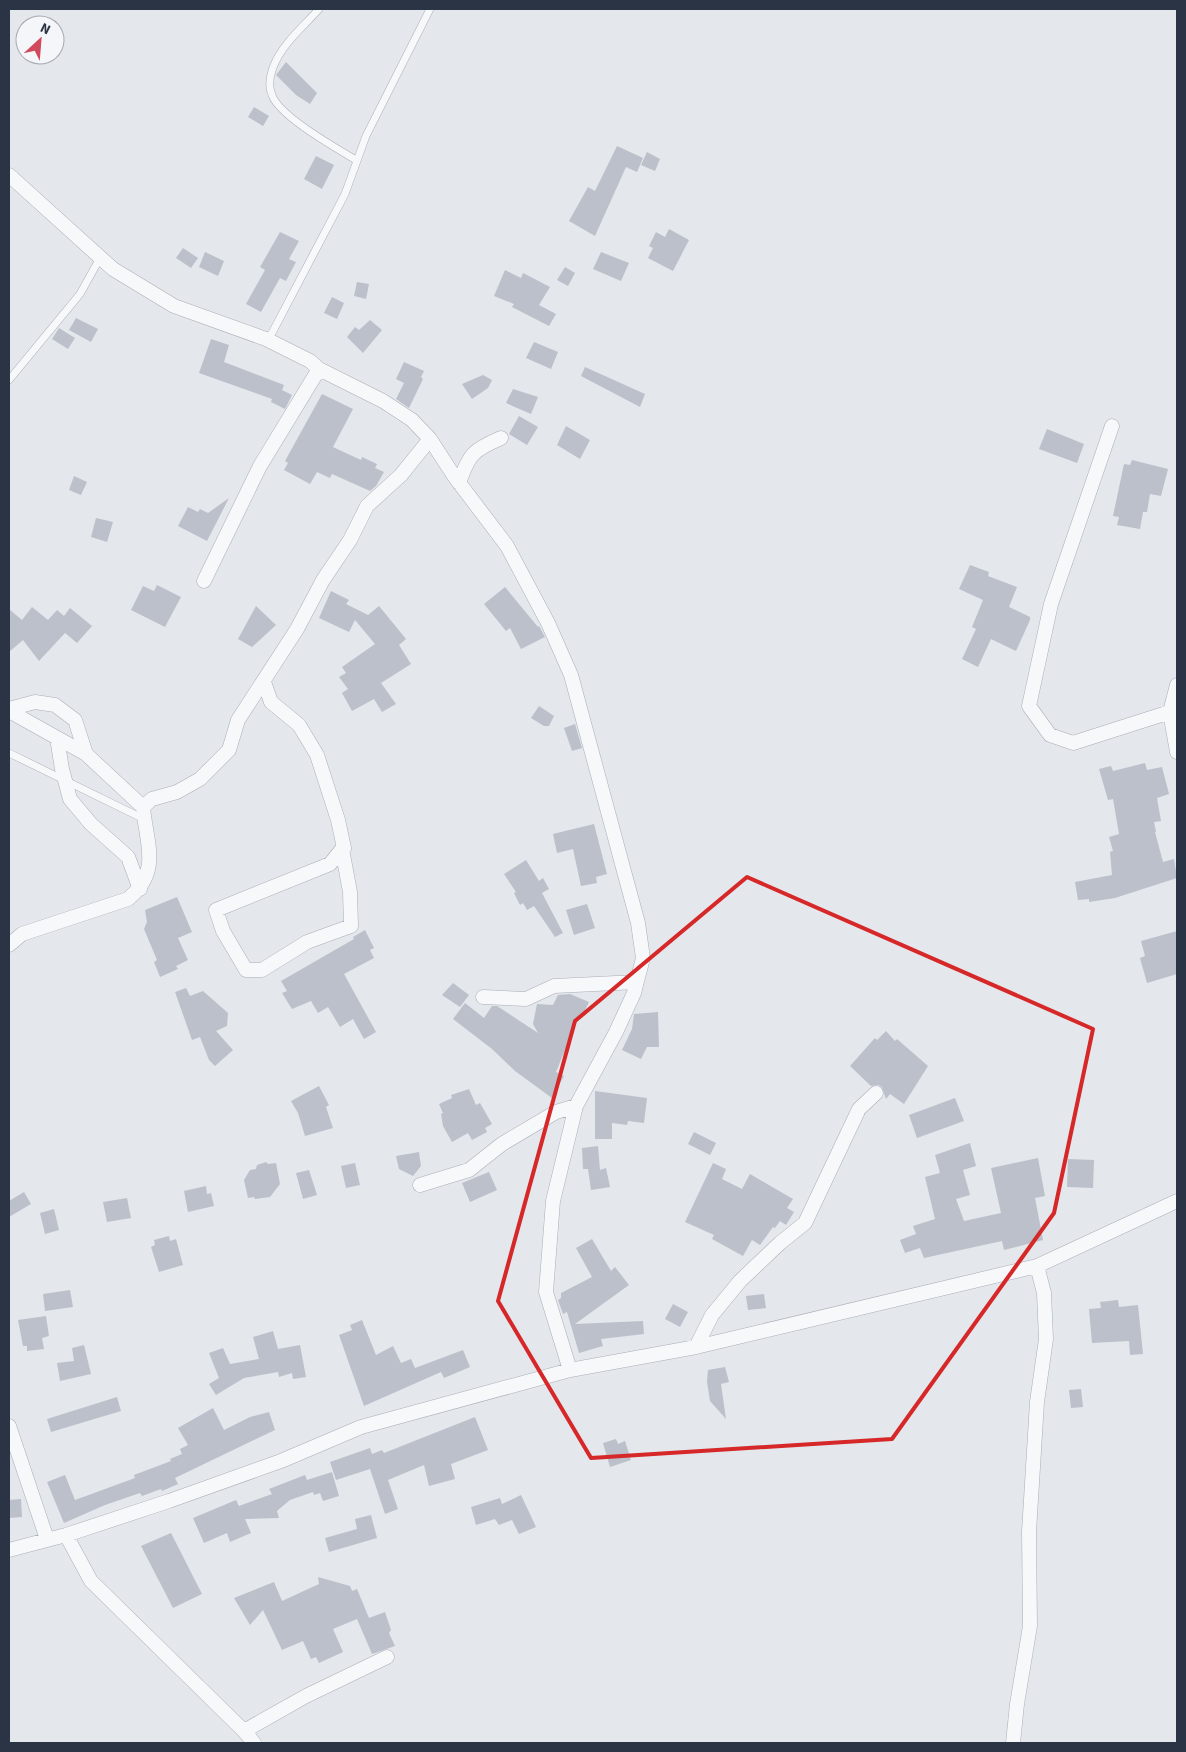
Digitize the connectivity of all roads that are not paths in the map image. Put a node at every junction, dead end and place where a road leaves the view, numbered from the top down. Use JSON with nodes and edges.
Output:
{"nodes":[{"id":1,"x":319,"y":9,"type":"edge"},
{"id":2,"x":430,"y":9,"type":"edge"},
{"id":3,"x":356,"y":160,"type":"junction"},
{"id":4,"x":9,"y":175,"type":"edge"},
{"id":5,"x":100,"y":258,"type":"junction"},
{"id":6,"x":266,"y":339,"type":"junction"},
{"id":7,"x":319,"y":369,"type":"junction"},
{"id":8,"x":9,"y":380,"type":"edge"},
{"id":9,"x":1112,"y":426,"type":"dead end"},
{"id":10,"x":501,"y":438,"type":"dead end"},
{"id":11,"x":430,"y":439,"type":"junction"},
{"id":12,"x":459,"y":484,"type":"junction"},
{"id":13,"x":204,"y":582,"type":"dead end"},
{"id":14,"x":264,"y":682,"type":"junction"},
{"id":15,"x":1177,"y":685,"type":"edge"},
{"id":16,"x":9,"y":710,"type":"edge"},
{"id":17,"x":1170,"y":712,"type":"junction"},
{"id":18,"x":58,"y":738,"type":"junction"},
{"id":19,"x":1177,"y":752,"type":"edge"},
{"id":20,"x":9,"y":753,"type":"edge"},
{"id":21,"x":86,"y":754,"type":"junction"},
{"id":22,"x":65,"y":779,"type":"junction"},
{"id":23,"x":144,"y":813,"type":"junction"},
{"id":24,"x":342,"y":849,"type":"junction"},
{"id":25,"x":140,"y":889,"type":"junction"},
{"id":26,"x":9,"y":945,"type":"edge"},
{"id":27,"x":637,"y":982,"type":"junction"},
{"id":28,"x":483,"y":997,"type":"dead end"},
{"id":29,"x":876,"y":1093,"type":"dead end"},
{"id":30,"x":576,"y":1106,"type":"junction"},
{"id":31,"x":420,"y":1185,"type":"dead end"},
{"id":32,"x":1177,"y":1201,"type":"edge"},
{"id":33,"x":1036,"y":1266,"type":"junction"},
{"id":34,"x":696,"y":1347,"type":"junction"},
{"id":35,"x":570,"y":1370,"type":"junction"},
{"id":36,"x":9,"y":1426,"type":"edge"},
{"id":37,"x":66,"y":1535,"type":"junction"},
{"id":38,"x":47,"y":1539,"type":"junction"},
{"id":39,"x":9,"y":1550,"type":"edge"},
{"id":40,"x":386,"y":1657,"type":"dead end"},
{"id":41,"x":244,"y":1730,"type":"junction"},
{"id":42,"x":254,"y":1743,"type":"edge"},
{"id":43,"x":1013,"y":1743,"type":"edge"}],
"edges":[{"from":1,"to":3,"type":"lane"},
{"from":2,"to":3,"type":"lane"},
{"from":3,"to":6,"type":"lane"},
{"from":4,"to":5,"type":"street"},
{"from":5,"to":6,"type":"street"},
{"from":5,"to":8,"type":"lane"},
{"from":6,"to":7,"type":"street"},
{"from":7,"to":11,"type":"street"},
{"from":7,"to":13,"type":"street"},
{"from":9,"to":17,"type":"street"},
{"from":10,"to":12,"type":"street"},
{"from":11,"to":12,"type":"street"},
{"from":11,"to":14,"type":"street"},
{"from":12,"to":27,"type":"street"},
{"from":14,"to":23,"type":"street"},
{"from":14,"to":24,"type":"street"},
{"from":15,"to":17,"type":"street"},
{"from":16,"to":18,"type":"street"},
{"from":16,"to":21,"type":"street"},
{"from":17,"to":19,"type":"street"},
{"from":18,"to":21,"type":"street"},
{"from":18,"to":22,"type":"street"},
{"from":20,"to":22,"type":"lane"},
{"from":21,"to":23,"type":"street"},
{"from":22,"to":23,"type":"lane"},
{"from":22,"to":25,"type":"street"},
{"from":23,"to":25,"type":"street"},
{"from":24,"to":24,"type":"street"},
{"from":25,"to":26,"type":"street"},
{"from":27,"to":28,"type":"street"},
{"from":27,"to":30,"type":"street"},
{"from":29,"to":34,"type":"street"},
{"from":30,"to":31,"type":"street"},
{"from":30,"to":35,"type":"street"},
{"from":32,"to":33,"type":"street"},
{"from":33,"to":34,"type":"street"},
{"from":33,"to":43,"type":"street"},
{"from":34,"to":35,"type":"street"},
{"from":35,"to":37,"type":"street"},
{"from":36,"to":38,"type":"street"},
{"from":37,"to":38,"type":"street"},
{"from":37,"to":41,"type":"street"},
{"from":38,"to":39,"type":"street"},
{"from":40,"to":41,"type":"street"},
{"from":41,"to":42,"type":"street"}]}
